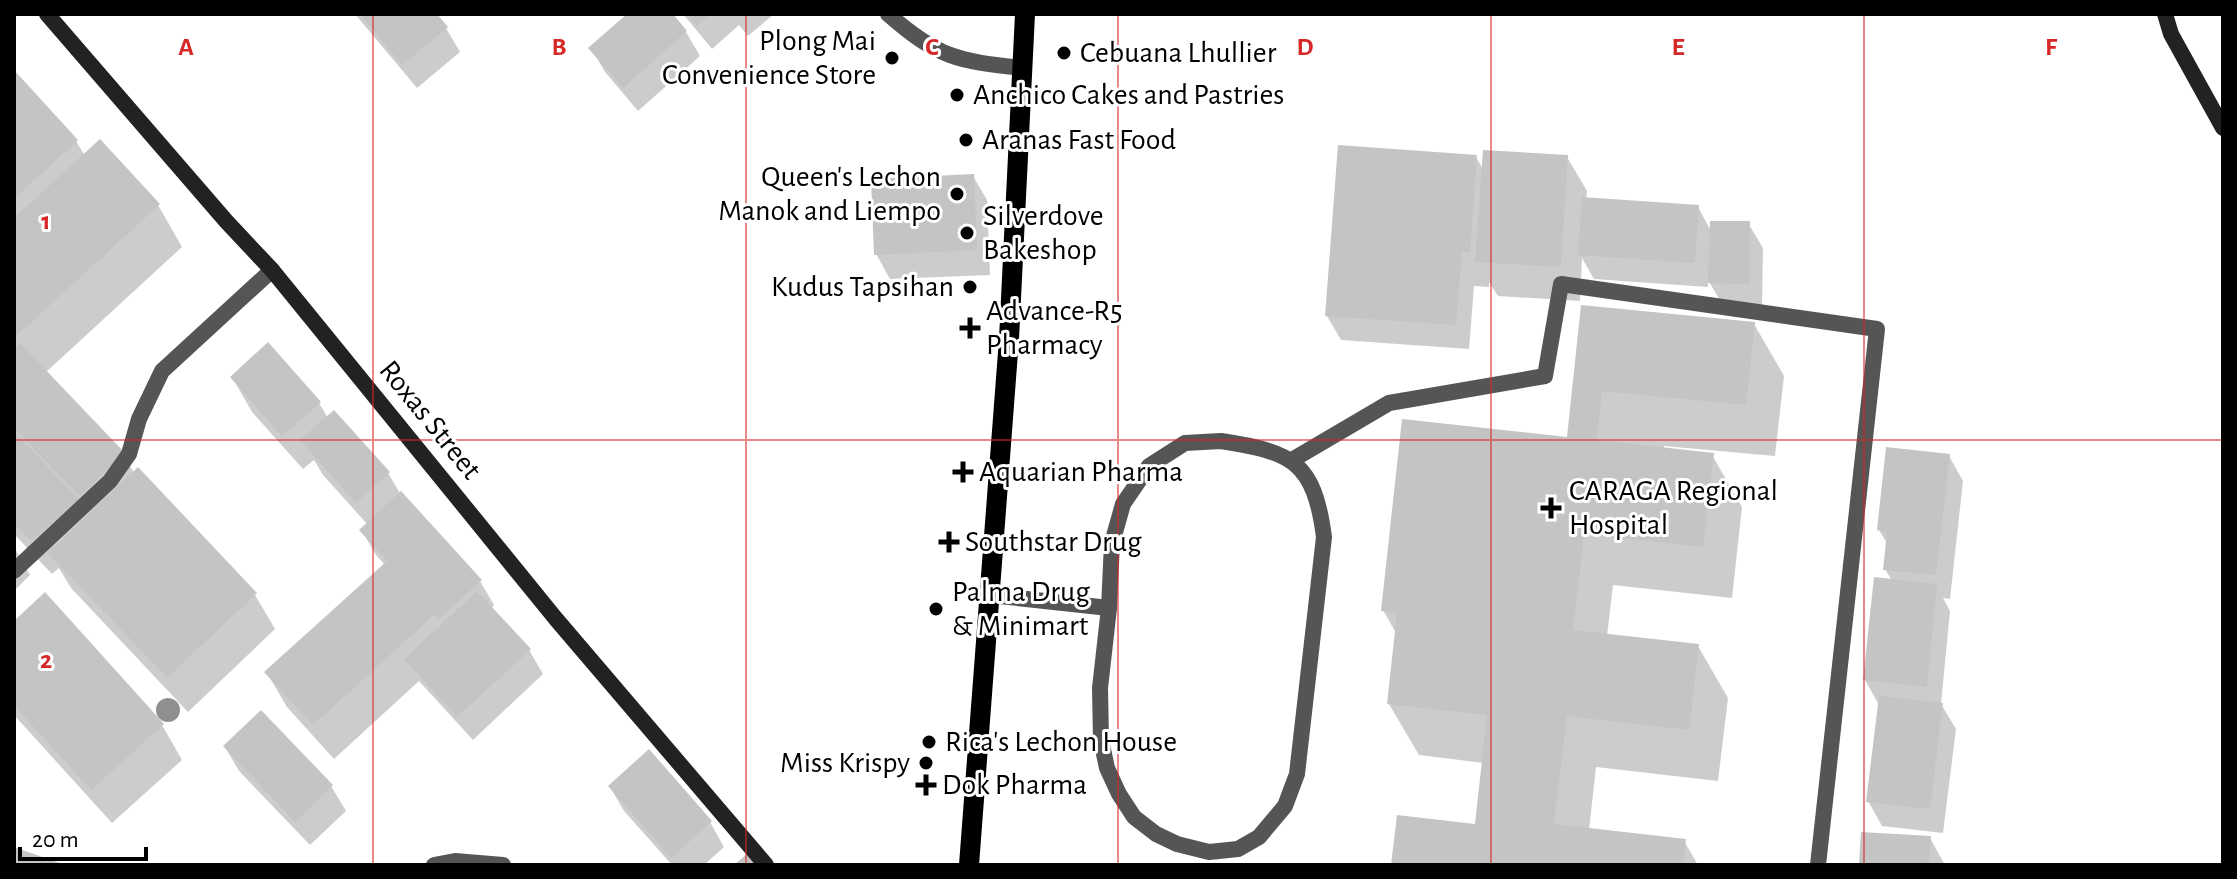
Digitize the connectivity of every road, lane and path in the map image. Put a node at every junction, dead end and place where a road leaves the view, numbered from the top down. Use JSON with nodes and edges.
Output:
{"nodes":[{"id":1,"x":47,"y":14,"type":"edge"},
{"id":2,"x":888,"y":14,"type":"edge"},
{"id":3,"x":1025,"y":14,"type":"edge"},
{"id":4,"x":2165,"y":14,"type":"edge"},
{"id":5,"x":1022,"y":68,"type":"junction"},
{"id":6,"x":2223,"y":128,"type":"edge"},
{"id":7,"x":272,"y":270,"type":"junction"},
{"id":8,"x":1292,"y":460,"type":"junction"},
{"id":9,"x":14,"y":571,"type":"edge"},
{"id":10,"x":990,"y":595,"type":"junction"},
{"id":11,"x":1109,"y":608,"type":"junction"},
{"id":12,"x":434,"y":865,"type":"edge"},
{"id":13,"x":503,"y":865,"type":"edge"},
{"id":14,"x":766,"y":865,"type":"edge"},
{"id":15,"x":969,"y":865,"type":"edge"},
{"id":16,"x":1818,"y":865,"type":"edge"}],
"edges":[{"from":1,"to":7,"type":"street","name":"Roxas Street"},
{"from":2,"to":5,"type":"street"},
{"from":3,"to":5,"type":"main road"},
{"from":4,"to":6,"type":"street"},
{"from":5,"to":10,"type":"main road"},
{"from":7,"to":9,"type":"street"},
{"from":7,"to":14,"type":"street","name":"Roxas Street"},
{"from":8,"to":11,"type":"street"},
{"from":8,"to":11,"type":"street"},
{"from":8,"to":16,"type":"street"},
{"from":10,"to":11,"type":"street"},
{"from":10,"to":15,"type":"main road"},
{"from":12,"to":13,"type":"street"}]}
